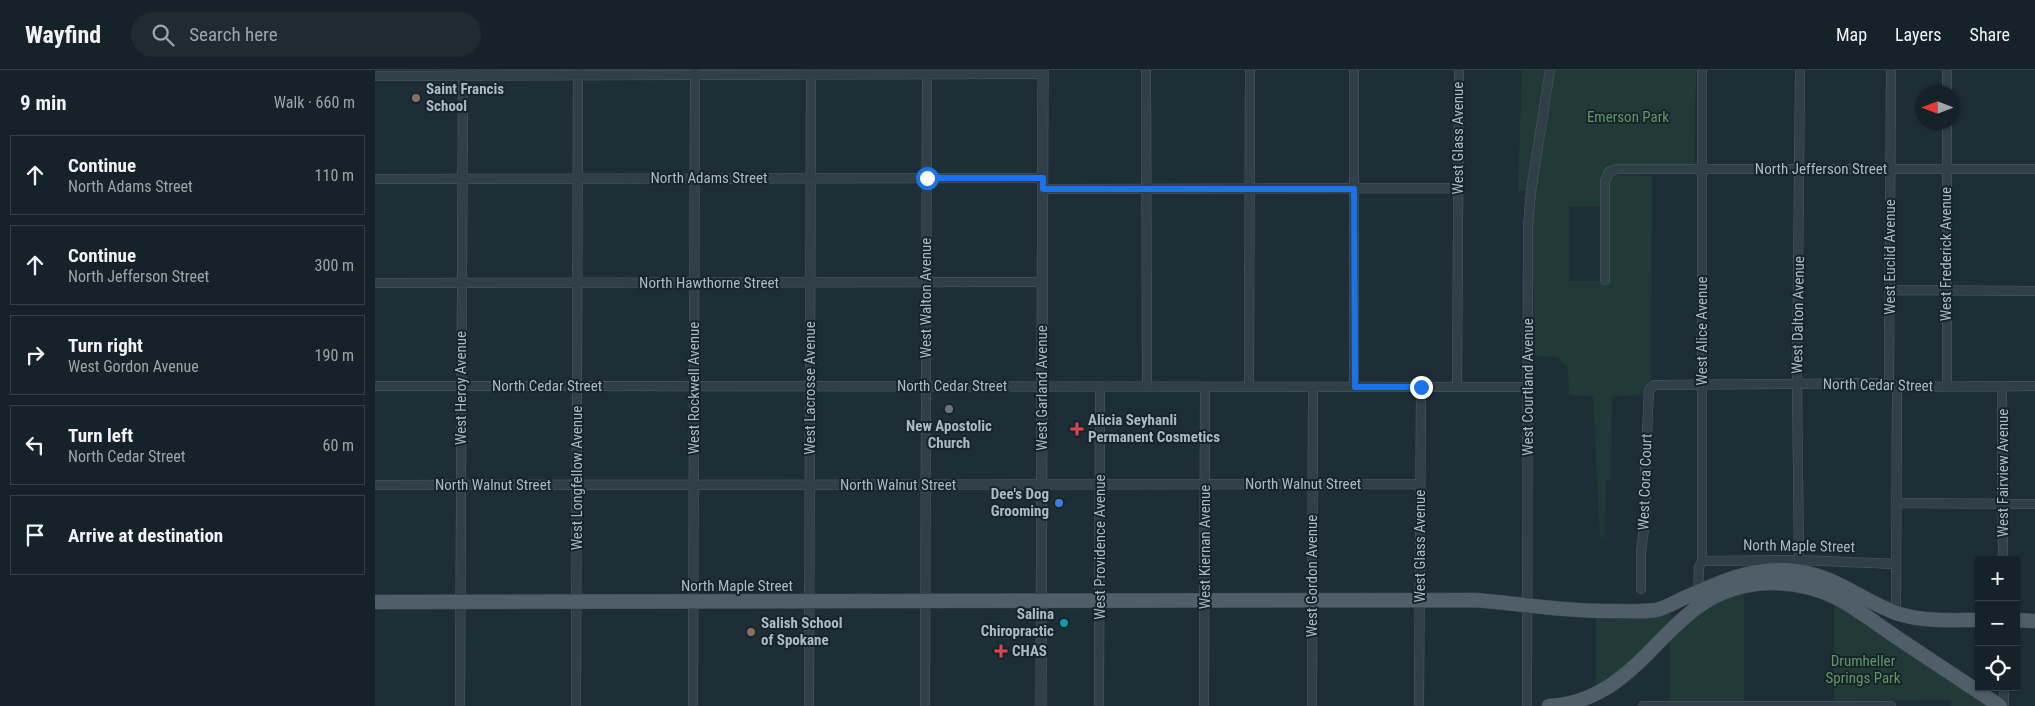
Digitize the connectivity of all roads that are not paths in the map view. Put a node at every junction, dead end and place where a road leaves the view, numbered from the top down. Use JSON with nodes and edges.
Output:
{"nodes":[{"id":1,"x":1146,"y":70,"type":"edge"},
{"id":2,"x":1250,"y":70,"type":"edge"},
{"id":3,"x":1354,"y":70,"type":"edge"},
{"id":4,"x":1459,"y":70,"type":"edge"},
{"id":5,"x":1550,"y":70,"type":"edge"},
{"id":6,"x":1702,"y":70,"type":"edge"},
{"id":7,"x":1800,"y":70,"type":"edge"},
{"id":8,"x":1891,"y":70,"type":"edge"},
{"id":9,"x":1947,"y":70,"type":"edge"},
{"id":10,"x":1043,"y":72,"type":"edge"},
{"id":11,"x":463,"y":73,"type":"edge"},
{"id":12,"x":578,"y":73,"type":"edge"},
{"id":13,"x":695,"y":73,"type":"edge"},
{"id":14,"x":811,"y":73,"type":"edge"},
{"id":15,"x":927,"y":73,"type":"edge"},
{"id":16,"x":375,"y":76,"type":"edge"},
{"id":17,"x":1947,"y":85,"type":"edge"},
{"id":18,"x":1947,"y":130,"type":"edge"},
{"id":19,"x":1702,"y":168,"type":"junction"},
{"id":20,"x":1800,"y":169,"type":"junction"},
{"id":21,"x":1891,"y":169,"type":"junction"},
{"id":22,"x":1947,"y":169,"type":"junction"},
{"id":23,"x":2035,"y":170,"type":"edge"},
{"id":24,"x":695,"y":178,"type":"junction"},
{"id":25,"x":810,"y":178,"type":"junction"},
{"id":26,"x":927,"y":178,"type":"junction"},
{"id":27,"x":1043,"y":178,"type":"junction"},
{"id":28,"x":375,"y":179,"type":"edge"},
{"id":29,"x":578,"y":179,"type":"junction"},
{"id":30,"x":462,"y":180,"type":"junction"},
{"id":31,"x":1147,"y":188,"type":"junction"},
{"id":32,"x":1458,"y":188,"type":"junction"},
{"id":33,"x":1043,"y":189,"type":"junction"},
{"id":34,"x":1250,"y":189,"type":"junction"},
{"id":35,"x":1354,"y":189,"type":"junction"},
{"id":36,"x":1605,"y":280,"type":"dead end"},
{"id":37,"x":810,"y":282,"type":"junction"},
{"id":38,"x":926,"y":282,"type":"junction"},
{"id":39,"x":1042,"y":282,"type":"junction"},
{"id":40,"x":375,"y":283,"type":"edge"},
{"id":41,"x":695,"y":283,"type":"junction"},
{"id":42,"x":462,"y":284,"type":"junction"},
{"id":43,"x":578,"y":284,"type":"junction"},
{"id":44,"x":1890,"y":290,"type":"junction"},
{"id":45,"x":1946,"y":290,"type":"junction"},
{"id":46,"x":2035,"y":291,"type":"edge"},
{"id":47,"x":1661,"y":383,"type":"joint"},
{"id":48,"x":1797,"y":384,"type":"junction"},
{"id":49,"x":694,"y":385,"type":"junction"},
{"id":50,"x":1702,"y":385,"type":"junction"},
{"id":51,"x":1893,"y":385,"type":"junction"},
{"id":52,"x":375,"y":386,"type":"edge"},
{"id":53,"x":461,"y":386,"type":"junction"},
{"id":54,"x":578,"y":386,"type":"junction"},
{"id":55,"x":810,"y":386,"type":"junction"},
{"id":56,"x":926,"y":386,"type":"junction"},
{"id":57,"x":1947,"y":386,"type":"junction"},
{"id":58,"x":2035,"y":386,"type":"edge"},
{"id":59,"x":1042,"y":387,"type":"junction"},
{"id":60,"x":1100,"y":387,"type":"junction"},
{"id":61,"x":1147,"y":387,"type":"junction"},
{"id":62,"x":1205,"y":387,"type":"junction"},
{"id":63,"x":1249,"y":387,"type":"junction"},
{"id":64,"x":1313,"y":387,"type":"junction"},
{"id":65,"x":1355,"y":387,"type":"junction"},
{"id":66,"x":1421,"y":387,"type":"junction"},
{"id":67,"x":1457,"y":387,"type":"junction"},
{"id":68,"x":1528,"y":387,"type":"junction"},
{"id":69,"x":2002,"y":387,"type":"junction"},
{"id":70,"x":461,"y":484,"type":"junction"},
{"id":71,"x":693,"y":484,"type":"junction"},
{"id":72,"x":1042,"y":484,"type":"junction"},
{"id":73,"x":1100,"y":484,"type":"junction"},
{"id":74,"x":1205,"y":484,"type":"junction"},
{"id":75,"x":1313,"y":484,"type":"junction"},
{"id":76,"x":1420,"y":484,"type":"junction"},
{"id":77,"x":375,"y":485,"type":"edge"},
{"id":78,"x":577,"y":485,"type":"junction"},
{"id":79,"x":809,"y":485,"type":"junction"},
{"id":80,"x":925,"y":485,"type":"junction"},
{"id":81,"x":1895,"y":503,"type":"junction"},
{"id":82,"x":2003,"y":504,"type":"junction"},
{"id":83,"x":2035,"y":504,"type":"edge"},
{"id":84,"x":2003,"y":556,"type":"edge"},
{"id":85,"x":1799,"y":560,"type":"junction"},
{"id":86,"x":1702,"y":561,"type":"junction"},
{"id":87,"x":1896,"y":564,"type":"junction"},
{"id":88,"x":1641,"y":589,"type":"dead end"},
{"id":89,"x":1698,"y":592,"type":"junction"},
{"id":90,"x":1312,"y":600,"type":"junction"},
{"id":91,"x":1100,"y":601,"type":"junction"},
{"id":92,"x":1205,"y":601,"type":"junction"},
{"id":93,"x":1420,"y":601,"type":"junction"},
{"id":94,"x":375,"y":602,"type":"edge"},
{"id":95,"x":460,"y":602,"type":"junction"},
{"id":96,"x":577,"y":602,"type":"junction"},
{"id":97,"x":693,"y":602,"type":"junction"},
{"id":98,"x":809,"y":602,"type":"junction"},
{"id":99,"x":1042,"y":602,"type":"junction"},
{"id":100,"x":925,"y":603,"type":"junction"},
{"id":101,"x":1528,"y":604,"type":"junction"},
{"id":102,"x":1896,"y":612,"type":"junction"},
{"id":103,"x":1975,"y":620,"type":"edge"},
{"id":104,"x":2020,"y":620,"type":"edge"},
{"id":105,"x":2035,"y":621,"type":"edge"},
{"id":106,"x":2003,"y":691,"type":"edge"},
{"id":107,"x":460,"y":706,"type":"edge"},
{"id":108,"x":576,"y":706,"type":"edge"},
{"id":109,"x":693,"y":706,"type":"edge"},
{"id":110,"x":809,"y":706,"type":"edge"},
{"id":111,"x":925,"y":706,"type":"edge"},
{"id":112,"x":1041,"y":706,"type":"edge"},
{"id":113,"x":1099,"y":706,"type":"edge"},
{"id":114,"x":1204,"y":706,"type":"edge"},
{"id":115,"x":1312,"y":706,"type":"edge"},
{"id":116,"x":1419,"y":706,"type":"edge"},
{"id":117,"x":1527,"y":706,"type":"edge"},
{"id":118,"x":1549,"y":706,"type":"edge"},
{"id":119,"x":1643,"y":706,"type":"edge"},
{"id":120,"x":1743,"y":706,"type":"edge"},
{"id":121,"x":1891,"y":706,"type":"edge"},
{"id":122,"x":2002,"y":706,"type":"edge"}],
"edges":[{"from":1,"to":31,"type":"street"},
{"from":2,"to":34,"type":"street"},
{"from":3,"to":35,"type":"street"},
{"from":4,"to":32,"type":"street","name":"West Glass Avenue"},
{"from":5,"to":68,"type":"street","name":"West Courtland Avenue"},
{"from":6,"to":19,"type":"street","name":"West Alice Avenue"},
{"from":7,"to":20,"type":"street","name":"West Dalton Avenue"},
{"from":8,"to":21,"type":"street","name":"West Euclid Avenue"},
{"from":9,"to":17,"type":"street"},
{"from":10,"to":15,"type":"street"},
{"from":10,"to":27,"type":"street","name":"West Garland Avenue"},
{"from":11,"to":12,"type":"street"},
{"from":11,"to":16,"type":"street"},
{"from":11,"to":30,"type":"street","name":"West Heroy Avenue"},
{"from":12,"to":13,"type":"street"},
{"from":12,"to":29,"type":"street","name":"West Longfellow Avenue"},
{"from":13,"to":14,"type":"street"},
{"from":13,"to":24,"type":"street","name":"West Rockwell Avenue"},
{"from":14,"to":15,"type":"street"},
{"from":14,"to":25,"type":"street","name":"West Lacrosse Avenue"},
{"from":15,"to":26,"type":"street","name":"West Walton Avenue"},
{"from":18,"to":22,"type":"street","name":"West Frederick Avenue"},
{"from":19,"to":20,"type":"street","name":"North Jefferson Street"},
{"from":19,"to":36,"type":"street","name":"North Jefferson Street"},
{"from":19,"to":50,"type":"street","name":"West Alice Avenue"},
{"from":20,"to":21,"type":"street","name":"North Jefferson Street"},
{"from":20,"to":48,"type":"street","name":"West Dalton Avenue"},
{"from":21,"to":22,"type":"street","name":"North Jefferson Street"},
{"from":21,"to":44,"type":"street","name":"West Euclid Avenue"},
{"from":22,"to":23,"type":"street","name":"North Jefferson Street"},
{"from":22,"to":45,"type":"street","name":"West Frederick Avenue"},
{"from":24,"to":25,"type":"street","name":"North Adams Street"},
{"from":24,"to":29,"type":"street","name":"North Adams Street"},
{"from":24,"to":41,"type":"street","name":"West Rockwell Avenue"},
{"from":25,"to":26,"type":"street","name":"North Adams Street"},
{"from":25,"to":37,"type":"street","name":"West Lacrosse Avenue"},
{"from":26,"to":27,"type":"street","name":"North Adams Street"},
{"from":26,"to":38,"type":"street","name":"West Walton Avenue"},
{"from":27,"to":33,"type":"street","name":"West Garland Avenue"},
{"from":28,"to":30,"type":"street","name":"North Adams Street"},
{"from":29,"to":30,"type":"street","name":"North Adams Street"},
{"from":29,"to":43,"type":"street","name":"West Longfellow Avenue"},
{"from":30,"to":42,"type":"street","name":"West Heroy Avenue"},
{"from":31,"to":33,"type":"street"},
{"from":31,"to":34,"type":"street"},
{"from":31,"to":61,"type":"street"},
{"from":32,"to":35,"type":"street"},
{"from":32,"to":67,"type":"street","name":"West Glass Avenue"},
{"from":33,"to":39,"type":"street","name":"West Garland Avenue"},
{"from":34,"to":35,"type":"street"},
{"from":34,"to":63,"type":"street"},
{"from":35,"to":65,"type":"street"},
{"from":37,"to":38,"type":"street","name":"North Hawthorne Street"},
{"from":37,"to":41,"type":"street","name":"North Hawthorne Street"},
{"from":37,"to":55,"type":"street","name":"West Lacrosse Avenue"},
{"from":38,"to":39,"type":"street","name":"North Hawthorne Street"},
{"from":38,"to":56,"type":"street","name":"West Walton Avenue"},
{"from":39,"to":59,"type":"street","name":"West Garland Avenue"},
{"from":40,"to":42,"type":"street","name":"North Hawthorne Street"},
{"from":41,"to":43,"type":"street","name":"North Hawthorne Street"},
{"from":41,"to":49,"type":"street","name":"West Rockwell Avenue"},
{"from":42,"to":43,"type":"street","name":"North Hawthorne Street"},
{"from":42,"to":53,"type":"street","name":"West Heroy Avenue"},
{"from":43,"to":54,"type":"street","name":"West Longfellow Avenue"},
{"from":44,"to":45,"type":"street"},
{"from":44,"to":51,"type":"street","name":"West Euclid Avenue"},
{"from":45,"to":46,"type":"street"},
{"from":45,"to":57,"type":"street","name":"West Frederick Avenue"},
{"from":47,"to":50,"type":"street","name":"North Cedar Street"},
{"from":47,"to":88,"type":"street","name":"West Cora Court"},
{"from":48,"to":50,"type":"street","name":"North Cedar Street"},
{"from":48,"to":51,"type":"street","name":"North Cedar Street"},
{"from":48,"to":85,"type":"street","name":"West Dalton Avenue"},
{"from":49,"to":54,"type":"street","name":"North Cedar Street"},
{"from":49,"to":55,"type":"street","name":"North Cedar Street"},
{"from":49,"to":71,"type":"street","name":"West Rockwell Avenue"},
{"from":50,"to":86,"type":"street","name":"West Alice Avenue"},
{"from":51,"to":57,"type":"street","name":"North Cedar Street"},
{"from":51,"to":81,"type":"street","name":"West Euclid Avenue"},
{"from":52,"to":53,"type":"street","name":"North Cedar Street"},
{"from":53,"to":54,"type":"street","name":"North Cedar Street"},
{"from":53,"to":70,"type":"street","name":"West Heroy Avenue"},
{"from":54,"to":78,"type":"street","name":"West Longfellow Avenue"},
{"from":55,"to":56,"type":"street","name":"North Cedar Street"},
{"from":55,"to":79,"type":"street","name":"West Lacrosse Avenue"},
{"from":56,"to":59,"type":"street","name":"North Cedar Street"},
{"from":56,"to":80,"type":"street","name":"West Walton Avenue"},
{"from":57,"to":69,"type":"street","name":"North Cedar Street"},
{"from":58,"to":69,"type":"street","name":"North Cedar Street"},
{"from":59,"to":60,"type":"street","name":"North Cedar Street"},
{"from":59,"to":72,"type":"street","name":"West Garland Avenue"},
{"from":60,"to":61,"type":"street","name":"North Cedar Street"},
{"from":60,"to":73,"type":"street","name":"West Providence Avenue"},
{"from":61,"to":62,"type":"street","name":"North Cedar Street"},
{"from":62,"to":63,"type":"street","name":"North Cedar Street"},
{"from":62,"to":74,"type":"street","name":"West Kiernan Avenue"},
{"from":63,"to":64,"type":"street","name":"North Cedar Street"},
{"from":64,"to":65,"type":"street","name":"North Cedar Street"},
{"from":64,"to":75,"type":"street","name":"West Gordon Avenue"},
{"from":65,"to":66,"type":"street","name":"North Cedar Street"},
{"from":66,"to":67,"type":"street","name":"North Cedar Street"},
{"from":66,"to":76,"type":"street","name":"West Glass Avenue"},
{"from":67,"to":68,"type":"street","name":"North Cedar Street"},
{"from":68,"to":101,"type":"street","name":"West Courtland Avenue"},
{"from":69,"to":82,"type":"street","name":"West Fairview Avenue"},
{"from":70,"to":77,"type":"street","name":"North Walnut Street"},
{"from":70,"to":78,"type":"street","name":"North Walnut Street"},
{"from":70,"to":95,"type":"street","name":"West Heroy Avenue"},
{"from":71,"to":78,"type":"street","name":"North Walnut Street"},
{"from":71,"to":79,"type":"street","name":"North Walnut Street"},
{"from":71,"to":97,"type":"street","name":"West Rockwell Avenue"},
{"from":72,"to":73,"type":"street","name":"North Walnut Street"},
{"from":72,"to":80,"type":"street","name":"North Walnut Street"},
{"from":72,"to":99,"type":"street","name":"West Garland Avenue"},
{"from":73,"to":74,"type":"street","name":"North Walnut Street"},
{"from":73,"to":91,"type":"street","name":"West Providence Avenue"},
{"from":74,"to":75,"type":"street","name":"North Walnut Street"},
{"from":74,"to":92,"type":"street","name":"West Kiernan Avenue"},
{"from":75,"to":76,"type":"street","name":"North Walnut Street"},
{"from":75,"to":90,"type":"street","name":"West Gordon Avenue"},
{"from":76,"to":93,"type":"street","name":"West Glass Avenue"},
{"from":78,"to":96,"type":"street","name":"West Longfellow Avenue"},
{"from":79,"to":80,"type":"street","name":"North Walnut Street"},
{"from":79,"to":98,"type":"street","name":"West Lacrosse Avenue"},
{"from":80,"to":100,"type":"street","name":"West Walton Avenue"},
{"from":81,"to":82,"type":"street"},
{"from":81,"to":87,"type":"street","name":"West Euclid Avenue"},
{"from":82,"to":83,"type":"street"},
{"from":82,"to":84,"type":"street","name":"West Fairview Avenue"},
{"from":85,"to":86,"type":"street","name":"North Maple Street"},
{"from":85,"to":87,"type":"street","name":"North Maple Street"},
{"from":86,"to":89,"type":"street","name":"West Alice Avenue"},
{"from":87,"to":102,"type":"street","name":"West Euclid Avenue"},
{"from":89,"to":101,"type":"main road","name":"North Maple Street"},
{"from":89,"to":102,"type":"main road","name":"North Maple Street"},
{"from":90,"to":92,"type":"main road","name":"North Maple Street"},
{"from":90,"to":93,"type":"main road","name":"North Maple Street"},
{"from":90,"to":115,"type":"street","name":"West Gordon Avenue"},
{"from":91,"to":92,"type":"main road","name":"North Maple Street"},
{"from":91,"to":99,"type":"main road","name":"North Maple Street"},
{"from":91,"to":113,"type":"street","name":"West Providence Avenue"},
{"from":92,"to":114,"type":"street","name":"West Kiernan Avenue"},
{"from":93,"to":101,"type":"main road","name":"North Maple Street"},
{"from":93,"to":116,"type":"street","name":"West Glass Avenue"},
{"from":94,"to":95,"type":"main road","name":"North Maple Street"},
{"from":95,"to":96,"type":"main road","name":"North Maple Street"},
{"from":95,"to":107,"type":"street","name":"West Heroy Avenue"},
{"from":96,"to":97,"type":"main road","name":"North Maple Street"},
{"from":96,"to":108,"type":"street","name":"West Longfellow Avenue"},
{"from":97,"to":98,"type":"main road","name":"North Maple Street"},
{"from":97,"to":109,"type":"street","name":"West Rockwell Avenue"},
{"from":98,"to":100,"type":"main road","name":"North Maple Street"},
{"from":98,"to":110,"type":"street","name":"West Lacrosse Avenue"},
{"from":99,"to":100,"type":"main road","name":"North Maple Street"},
{"from":99,"to":112,"type":"street","name":"West Garland Avenue"},
{"from":100,"to":111,"type":"street","name":"West Walton Avenue"},
{"from":101,"to":117,"type":"street","name":"West Courtland Avenue"},
{"from":102,"to":103,"type":"main road","name":"North Maple Street"},
{"from":104,"to":105,"type":"main road"},
{"from":106,"to":122,"type":"street"},
{"from":118,"to":122,"type":"main road"},
{"from":119,"to":120,"type":"street"},
{"from":120,"to":121,"type":"street"}]}
